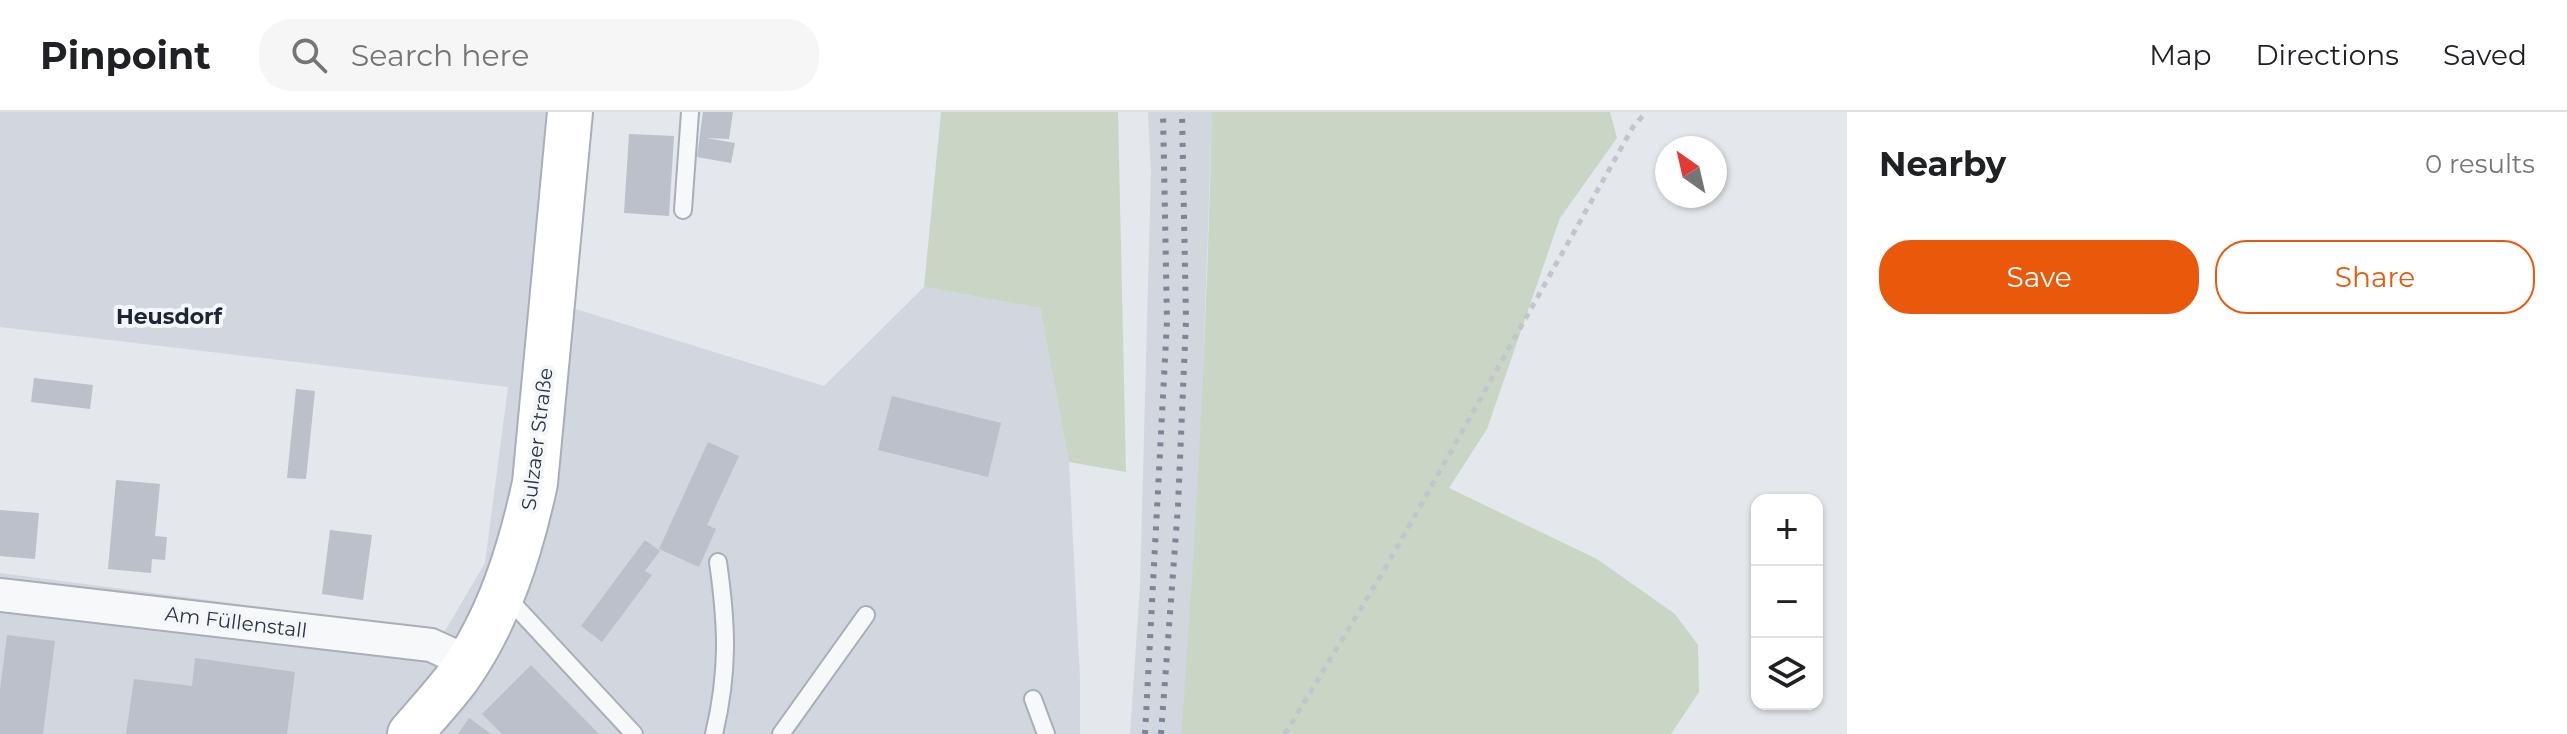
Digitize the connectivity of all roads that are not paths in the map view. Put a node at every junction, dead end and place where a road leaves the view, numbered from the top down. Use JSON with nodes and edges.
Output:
{"nodes":[{"id":1,"x":570,"y":112,"type":"edge"},
{"id":2,"x":690,"y":112,"type":"edge"},
{"id":3,"x":683,"y":210,"type":"dead end"},
{"id":4,"x":718,"y":562,"type":"dead end"},
{"id":5,"x":504,"y":594,"type":"junction"},
{"id":6,"x":0,"y":595,"type":"edge"},
{"id":7,"x":866,"y":615,"type":"dead end"},
{"id":8,"x":468,"y":662,"type":"junction"},
{"id":9,"x":1033,"y":699,"type":"dead end"},
{"id":10,"x":410,"y":734,"type":"edge"},
{"id":11,"x":634,"y":734,"type":"edge"},
{"id":12,"x":714,"y":734,"type":"edge"},
{"id":13,"x":781,"y":734,"type":"edge"},
{"id":14,"x":1046,"y":734,"type":"edge"}],
"edges":[{"from":1,"to":5,"type":"main road","name":"Sulzaer Straße"},
{"from":2,"to":3,"type":"lane"},
{"from":4,"to":12,"type":"lane"},
{"from":5,"to":8,"type":"main road","name":"Sulzaer Straße"},
{"from":5,"to":11,"type":"lane"},
{"from":6,"to":8,"type":"street","name":"Am Füllenstall"},
{"from":7,"to":13,"type":"lane"},
{"from":8,"to":10,"type":"main road","name":"Sulzaer Straße"},
{"from":9,"to":14,"type":"lane"}]}
